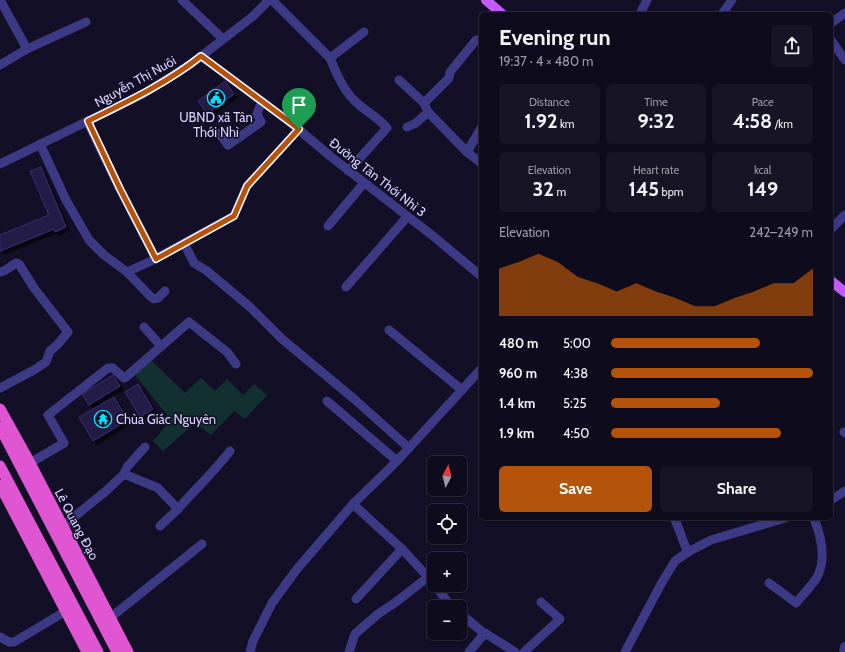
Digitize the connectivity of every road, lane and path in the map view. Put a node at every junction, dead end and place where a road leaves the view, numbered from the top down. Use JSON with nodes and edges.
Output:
{"nodes":[{"id":1,"x":0,"y":0,"type":"edge"},
{"id":2,"x":182,"y":0,"type":"edge"},
{"id":3,"x":269,"y":0,"type":"edge"},
{"id":4,"x":272,"y":0,"type":"edge"},
{"id":5,"x":486,"y":0,"type":"edge"},
{"id":6,"x":647,"y":0,"type":"edge"},
{"id":7,"x":732,"y":0,"type":"edge"},
{"id":8,"x":500,"y":12,"type":"edge"},
{"id":9,"x":641,"y":12,"type":"edge"},
{"id":10,"x":723,"y":12,"type":"edge"},
{"id":11,"x":845,"y":13,"type":"edge"},
{"id":12,"x":86,"y":22,"type":"dead end"},
{"id":13,"x":833,"y":22,"type":"edge"},
{"id":14,"x":364,"y":32,"type":"dead end"},
{"id":15,"x":223,"y":39,"type":"junction"},
{"id":16,"x":479,"y":40,"type":"edge"},
{"id":17,"x":833,"y":43,"type":"edge"},
{"id":18,"x":27,"y":49,"type":"junction"},
{"id":19,"x":201,"y":56,"type":"junction"},
{"id":20,"x":330,"y":58,"type":"junction"},
{"id":21,"x":845,"y":60,"type":"edge"},
{"id":22,"x":0,"y":65,"type":"edge"},
{"id":23,"x":399,"y":80,"type":"dead end"},
{"id":24,"x":262,"y":101,"type":"junction"},
{"id":25,"x":424,"y":103,"type":"junction"},
{"id":26,"x":428,"y":112,"type":"junction"},
{"id":27,"x":88,"y":121,"type":"junction"},
{"id":28,"x":407,"y":127,"type":"dead end"},
{"id":29,"x":299,"y":129,"type":"junction"},
{"id":30,"x":479,"y":131,"type":"edge"},
{"id":31,"x":219,"y":133,"type":"dead end"},
{"id":32,"x":40,"y":144,"type":"junction"},
{"id":33,"x":467,"y":152,"type":"junction"},
{"id":34,"x":479,"y":161,"type":"edge"},
{"id":35,"x":0,"y":164,"type":"edge"},
{"id":36,"x":348,"y":171,"type":"junction"},
{"id":37,"x":364,"y":183,"type":"junction"},
{"id":38,"x":845,"y":215,"type":"edge"},
{"id":39,"x":407,"y":217,"type":"junction"},
{"id":40,"x":328,"y":226,"type":"dead end"},
{"id":41,"x":833,"y":227,"type":"edge"},
{"id":42,"x":184,"y":243,"type":"junction"},
{"id":43,"x":156,"y":259,"type":"junction"},
{"id":44,"x":0,"y":272,"type":"edge"},
{"id":45,"x":127,"y":272,"type":"junction"},
{"id":46,"x":479,"y":274,"type":"edge"},
{"id":47,"x":833,"y":283,"type":"edge"},
{"id":48,"x":346,"y":287,"type":"dead end"},
{"id":49,"x":165,"y":291,"type":"dead end"},
{"id":50,"x":845,"y":292,"type":"edge"},
{"id":51,"x":144,"y":327,"type":"dead end"},
{"id":52,"x":389,"y":330,"type":"dead end"},
{"id":53,"x":161,"y":346,"type":"junction"},
{"id":54,"x":236,"y":364,"type":"dead end"},
{"id":55,"x":479,"y":371,"type":"edge"},
{"id":56,"x":0,"y":388,"type":"edge"},
{"id":57,"x":462,"y":390,"type":"junction"},
{"id":58,"x":327,"y":401,"type":"dead end"},
{"id":59,"x":0,"y":409,"type":"edge"},
{"id":60,"x":0,"y":427,"type":"edge"},
{"id":61,"x":145,"y":447,"type":"dead end"},
{"id":62,"x":409,"y":448,"type":"junction"},
{"id":63,"x":230,"y":451,"type":"dead end"},
{"id":64,"x":396,"y":461,"type":"junction"},
{"id":65,"x":30,"y":463,"type":"junction"},
{"id":66,"x":0,"y":466,"type":"edge"},
{"id":67,"x":124,"y":474,"type":"junction"},
{"id":68,"x":0,"y":486,"type":"edge"},
{"id":69,"x":845,"y":492,"type":"edge"},
{"id":70,"x":833,"y":499,"type":"edge"},
{"id":71,"x":353,"y":504,"type":"junction"},
{"id":72,"x":178,"y":509,"type":"junction"},
{"id":73,"x":675,"y":520,"type":"edge"},
{"id":74,"x":778,"y":520,"type":"edge"},
{"id":75,"x":815,"y":520,"type":"edge"},
{"id":76,"x":63,"y":526,"type":"junction"},
{"id":77,"x":160,"y":526,"type":"dead end"},
{"id":78,"x":202,"y":544,"type":"dead end"},
{"id":79,"x":402,"y":549,"type":"junction"},
{"id":80,"x":688,"y":552,"type":"junction"},
{"id":81,"x":427,"y":576,"type":"edge"},
{"id":82,"x":427,"y":578,"type":"edge"},
{"id":83,"x":769,"y":583,"type":"dead end"},
{"id":84,"x":440,"y":592,"type":"edge"},
{"id":85,"x":356,"y":599,"type":"dead end"},
{"id":86,"x":446,"y":600,"type":"edge"},
{"id":87,"x":541,"y":602,"type":"dead end"},
{"id":88,"x":66,"y":611,"type":"junction"},
{"id":89,"x":110,"y":618,"type":"junction"},
{"id":90,"x":467,"y":619,"type":"edge"},
{"id":91,"x":485,"y":633,"type":"junction"},
{"id":92,"x":0,"y":637,"type":"edge"},
{"id":93,"x":845,"y":648,"type":"edge"},
{"id":94,"x":88,"y":652,"type":"edge"},
{"id":95,"x":98,"y":652,"type":"edge"},
{"id":96,"x":117,"y":652,"type":"edge"},
{"id":97,"x":128,"y":652,"type":"edge"},
{"id":98,"x":250,"y":652,"type":"edge"},
{"id":99,"x":349,"y":652,"type":"edge"},
{"id":100,"x":469,"y":652,"type":"edge"},
{"id":101,"x":515,"y":652,"type":"edge"},
{"id":102,"x":524,"y":652,"type":"edge"},
{"id":103,"x":625,"y":652,"type":"edge"},
{"id":104,"x":844,"y":652,"type":"edge"}],
"edges":[{"from":1,"to":18,"type":"street"},
{"from":2,"to":15,"type":"street"},
{"from":3,"to":15,"type":"street","name":"Nguyễn Thị Nuôi"},
{"from":4,"to":20,"type":"street"},
{"from":5,"to":8,"type":"main road"},
{"from":6,"to":9,"type":"street"},
{"from":7,"to":10,"type":"street"},
{"from":11,"to":13,"type":"street"},
{"from":12,"to":18,"type":"street"},
{"from":14,"to":20,"type":"street"},
{"from":15,"to":19,"type":"street","name":"Nguyễn Thị Nuôi"},
{"from":16,"to":25,"type":"street"},
{"from":17,"to":21,"type":"street"},
{"from":18,"to":22,"type":"street"},
{"from":19,"to":24,"type":"street","name":"Đường Tân Thới Nhì 3"},
{"from":19,"to":27,"type":"street","name":"Nguyễn Thị Nuôi"},
{"from":20,"to":36,"type":"street"},
{"from":23,"to":25,"type":"street"},
{"from":24,"to":29,"type":"street","name":"Đường Tân Thới Nhì 3"},
{"from":24,"to":31,"type":"street"},
{"from":25,"to":26,"type":"street"},
{"from":26,"to":28,"type":"street"},
{"from":26,"to":33,"type":"street"},
{"from":27,"to":32,"type":"street","name":"Nguyễn Thị Nuôi"},
{"from":27,"to":43,"type":"street"},
{"from":29,"to":36,"type":"street","name":"Đường Tân Thới Nhì 3"},
{"from":29,"to":42,"type":"street"},
{"from":30,"to":33,"type":"street"},
{"from":32,"to":35,"type":"street","name":"Nguyễn Thị Nuôi"},
{"from":32,"to":45,"type":"street"},
{"from":33,"to":34,"type":"street"},
{"from":36,"to":37,"type":"street","name":"Đường Tân Thới Nhì 3"},
{"from":37,"to":39,"type":"street","name":"Đường Tân Thới Nhì 3"},
{"from":37,"to":40,"type":"street"},
{"from":38,"to":41,"type":"street"},
{"from":39,"to":46,"type":"street","name":"Đường Tân Thới Nhì 3"},
{"from":39,"to":48,"type":"street"},
{"from":42,"to":43,"type":"street"},
{"from":42,"to":62,"type":"street"},
{"from":43,"to":45,"type":"street"},
{"from":44,"to":56,"type":"street"},
{"from":45,"to":49,"type":"street"},
{"from":47,"to":50,"type":"main road"},
{"from":51,"to":53,"type":"street"},
{"from":52,"to":57,"type":"street"},
{"from":53,"to":54,"type":"street"},
{"from":53,"to":65,"type":"street"},
{"from":55,"to":57,"type":"street"},
{"from":57,"to":62,"type":"street"},
{"from":58,"to":64,"type":"street"},
{"from":59,"to":65,"type":"highway","name":"Lê Quang Đạo"},
{"from":60,"to":96,"type":"highway","name":"Lê Quang Đạo"},
{"from":61,"to":67,"type":"street"},
{"from":62,"to":64,"type":"street"},
{"from":63,"to":72,"type":"street"},
{"from":64,"to":71,"type":"street"},
{"from":65,"to":76,"type":"highway","name":"Lê Quang Đạo"},
{"from":66,"to":95,"type":"highway"},
{"from":67,"to":72,"type":"street"},
{"from":67,"to":76,"type":"street"},
{"from":68,"to":88,"type":"highway"},
{"from":69,"to":70,"type":"street"},
{"from":71,"to":79,"type":"street"},
{"from":71,"to":98,"type":"street"},
{"from":72,"to":77,"type":"street"},
{"from":73,"to":80,"type":"street"},
{"from":74,"to":80,"type":"street"},
{"from":75,"to":83,"type":"street"},
{"from":76,"to":89,"type":"highway","name":"Lê Quang Đạo"},
{"from":78,"to":89,"type":"street"},
{"from":79,"to":81,"type":"street"},
{"from":79,"to":85,"type":"street"},
{"from":80,"to":103,"type":"street"},
{"from":82,"to":99,"type":"street"},
{"from":84,"to":86,"type":"street"},
{"from":87,"to":102,"type":"street"},
{"from":88,"to":92,"type":"street"},
{"from":88,"to":94,"type":"highway"},
{"from":89,"to":97,"type":"highway","name":"Lê Quang Đạo"},
{"from":90,"to":91,"type":"street"},
{"from":91,"to":100,"type":"street"},
{"from":91,"to":101,"type":"street"},
{"from":93,"to":104,"type":"street"}]}
